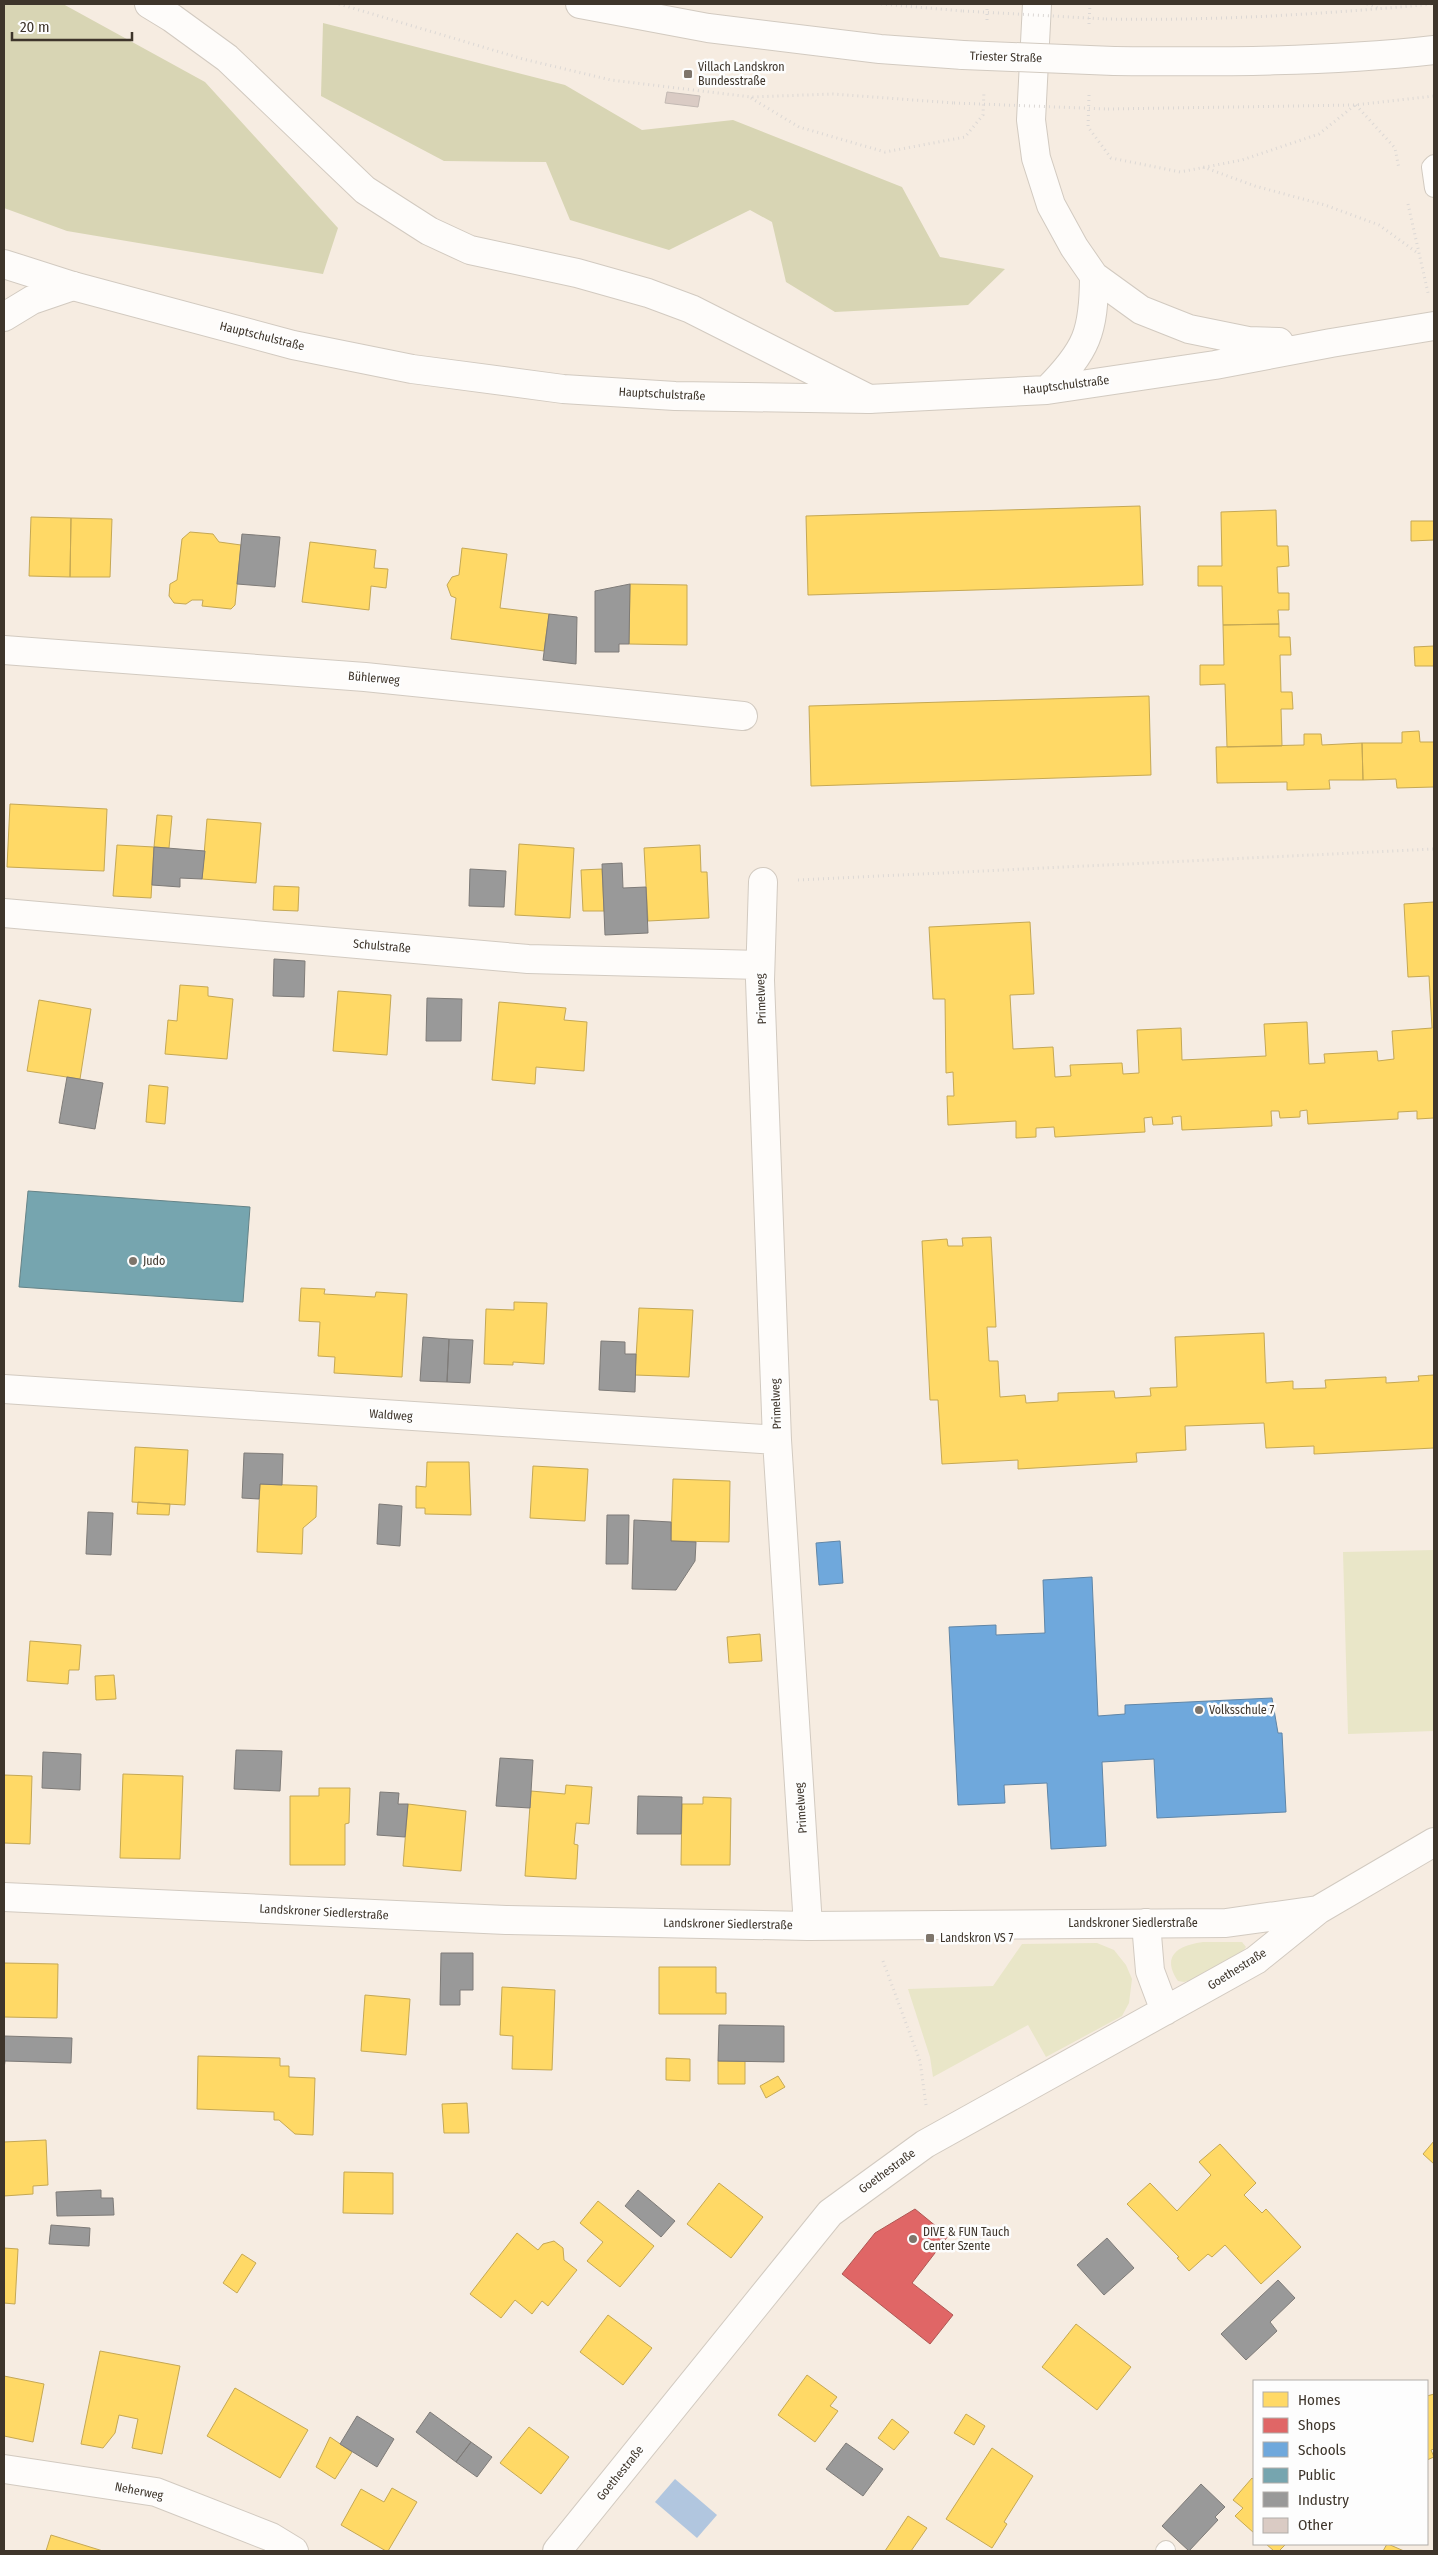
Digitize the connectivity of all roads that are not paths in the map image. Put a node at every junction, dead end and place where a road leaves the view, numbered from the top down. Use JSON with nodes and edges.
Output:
{"nodes":[{"id":1,"x":149,"y":4,"type":"edge"},
{"id":2,"x":580,"y":4,"type":"edge"},
{"id":3,"x":1037,"y":4,"type":"edge"},
{"id":4,"x":1434,"y":50,"type":"edge"},
{"id":5,"x":1434,"y":164,"type":"edge"},
{"id":6,"x":1434,"y":188,"type":"edge"},
{"id":7,"x":4,"y":264,"type":"edge"},
{"id":8,"x":1094,"y":276,"type":"junction"},
{"id":9,"x":72,"y":286,"type":"junction"},
{"id":10,"x":4,"y":317,"type":"edge"},
{"id":11,"x":1434,"y":326,"type":"edge"},
{"id":12,"x":1331,"y":343,"type":"junction"},
{"id":13,"x":1047,"y":390,"type":"junction"},
{"id":14,"x":869,"y":399,"type":"junction"},
{"id":15,"x":4,"y":650,"type":"edge"},
{"id":16,"x":743,"y":716,"type":"dead end"},
{"id":17,"x":764,"y":882,"type":"road end"},
{"id":18,"x":4,"y":913,"type":"edge"},
{"id":19,"x":760,"y":966,"type":"junction"},
{"id":20,"x":4,"y":1389,"type":"edge"},
{"id":21,"x":777,"y":1440,"type":"junction"},
{"id":22,"x":1434,"y":1842,"type":"edge"},
{"id":23,"x":4,"y":1897,"type":"edge"},
{"id":24,"x":1318,"y":1910,"type":"junction"},
{"id":25,"x":1146,"y":1922,"type":"junction"},
{"id":26,"x":808,"y":1926,"type":"junction"},
{"id":27,"x":1165,"y":2011,"type":"junction"},
{"id":28,"x":4,"y":2469,"type":"edge"},
{"id":29,"x":294,"y":2551,"type":"edge"},
{"id":30,"x":558,"y":2551,"type":"edge"}],
"edges":[{"from":1,"to":14,"type":"street"},
{"from":2,"to":4,"type":"street","name":"Triester Straße","bridge":true},
{"from":3,"to":8,"type":"street","name":"Hauptschulstraße"},
{"from":5,"to":6,"type":"lane"},
{"from":7,"to":9,"type":"street","name":"Hauptschulstraße"},
{"from":8,"to":12,"type":"street","name":"Hauptschulstraße"},
{"from":8,"to":13,"type":"street"},
{"from":9,"to":10,"type":"street"},
{"from":9,"to":14,"type":"street","name":"Hauptschulstraße"},
{"from":11,"to":12,"type":"street","name":"Hauptschulstraße"},
{"from":12,"to":13,"type":"street","name":"Hauptschulstraße"},
{"from":13,"to":14,"type":"street","name":"Hauptschulstraße"},
{"from":15,"to":16,"type":"street","name":"Bühlerweg"},
{"from":17,"to":19,"type":"street","name":"Primelweg"},
{"from":18,"to":19,"type":"street","name":"Schulstraße"},
{"from":19,"to":21,"type":"street","name":"Primelweg"},
{"from":20,"to":21,"type":"street","name":"Waldweg"},
{"from":21,"to":26,"type":"street","name":"Primelweg"},
{"from":22,"to":24,"type":"street","name":"Landskroner Siedlerstraße"},
{"from":23,"to":26,"type":"street","name":"Landskroner Siedlerstraße"},
{"from":24,"to":25,"type":"street","name":"Landskroner Siedlerstraße"},
{"from":24,"to":27,"type":"street","name":"Goethestraße"},
{"from":25,"to":26,"type":"street","name":"Landskroner Siedlerstraße"},
{"from":25,"to":27,"type":"street"},
{"from":27,"to":30,"type":"street","name":"Goethestraße"},
{"from":28,"to":29,"type":"street","name":"Neherweg"}]}
